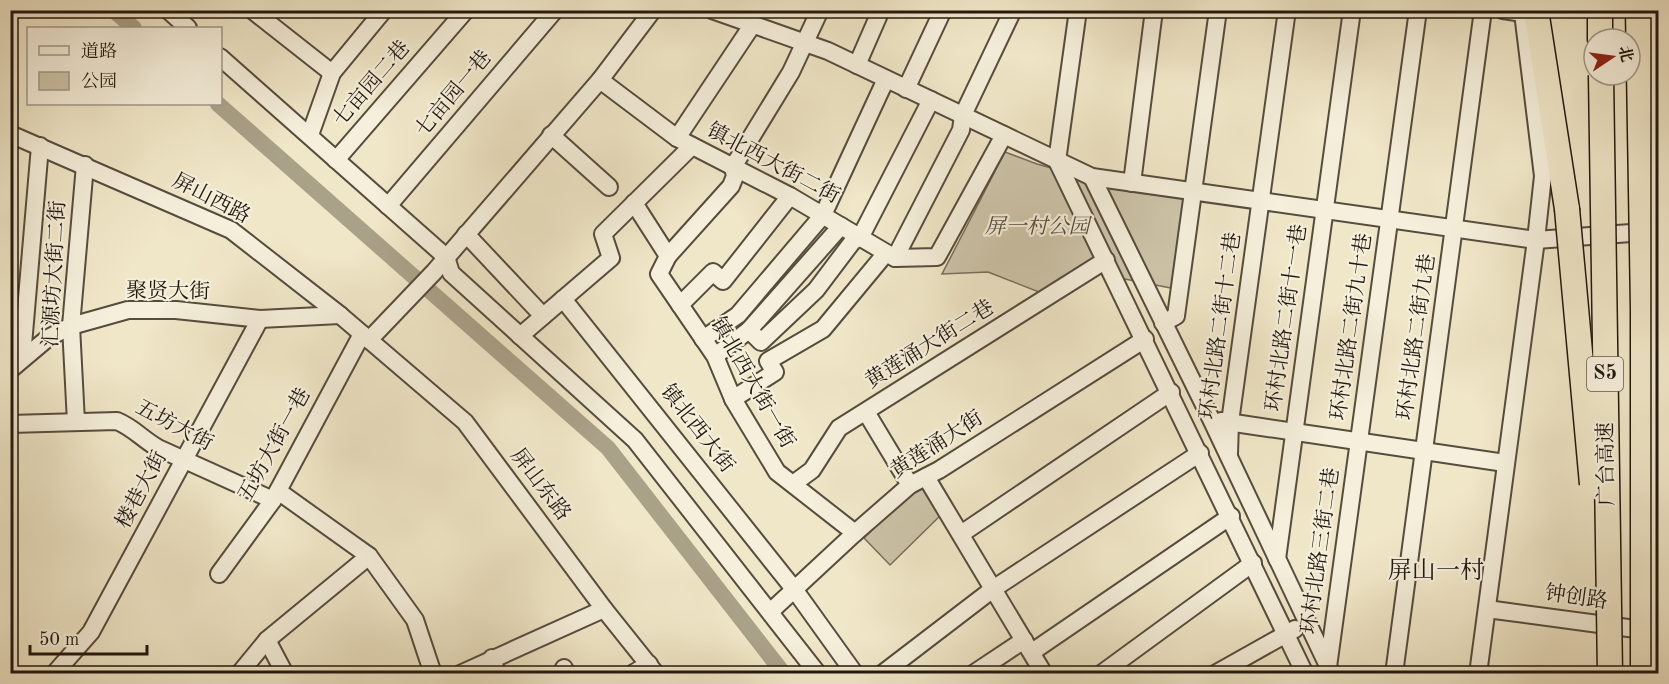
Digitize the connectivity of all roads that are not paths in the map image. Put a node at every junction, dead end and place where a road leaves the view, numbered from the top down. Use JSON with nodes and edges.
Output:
{"nodes":[{"id":1,"x":252,"y":10,"type":"edge"},
{"id":2,"x":384,"y":10,"type":"edge"},
{"id":3,"x":466,"y":10,"type":"edge"},
{"id":4,"x":555,"y":10,"type":"edge"},
{"id":5,"x":653,"y":10,"type":"edge"},
{"id":6,"x":712,"y":10,"type":"edge"},
{"id":7,"x":820,"y":10,"type":"edge"},
{"id":8,"x":882,"y":10,"type":"edge"},
{"id":9,"x":943,"y":10,"type":"edge"},
{"id":10,"x":1013,"y":10,"type":"edge"},
{"id":11,"x":1078,"y":10,"type":"edge"},
{"id":12,"x":1154,"y":10,"type":"edge"},
{"id":13,"x":1218,"y":10,"type":"edge"},
{"id":14,"x":1287,"y":10,"type":"edge"},
{"id":15,"x":1352,"y":10,"type":"edge"},
{"id":16,"x":1418,"y":10,"type":"edge"},
{"id":17,"x":1483,"y":10,"type":"edge"},
{"id":18,"x":1503,"y":10,"type":"edge"},
{"id":19,"x":1536,"y":10,"type":"edge"},
{"id":20,"x":1600,"y":10,"type":"edge"},
{"id":21,"x":1638,"y":10,"type":"edge"},
{"id":22,"x":171,"y":12,"type":"edge"},
{"id":23,"x":1659,"y":14,"type":"edge"},
{"id":24,"x":753,"y":24,"type":"junction"},
{"id":25,"x":187,"y":27,"type":"edge"},
{"id":26,"x":1600,"y":27,"type":"edge"},
{"id":27,"x":805,"y":43,"type":"junction"},
{"id":28,"x":222,"y":59,"type":"edge"},
{"id":29,"x":857,"y":65,"type":"junction"},
{"id":30,"x":332,"y":73,"type":"junction"},
{"id":31,"x":886,"y":79,"type":"junction"},
{"id":32,"x":600,"y":80,"type":"junction"},
{"id":33,"x":1601,"y":87,"type":"edge"},
{"id":34,"x":906,"y":88,"type":"junction"},
{"id":35,"x":931,"y":100,"type":"junction"},
{"id":36,"x":963,"y":115,"type":"junction"},
{"id":37,"x":10,"y":134,"type":"edge"},
{"id":38,"x":310,"y":135,"type":"junction"},
{"id":39,"x":551,"y":135,"type":"junction"},
{"id":40,"x":1004,"y":135,"type":"junction"},
{"id":41,"x":677,"y":138,"type":"junction"},
{"id":42,"x":40,"y":146,"type":"junction"},
{"id":43,"x":692,"y":146,"type":"junction"},
{"id":44,"x":336,"y":160,"type":"junction"},
{"id":45,"x":1058,"y":161,"type":"junction"},
{"id":46,"x":85,"y":165,"type":"junction"},
{"id":47,"x":733,"y":167,"type":"junction"},
{"id":48,"x":1092,"y":177,"type":"junction"},
{"id":49,"x":1132,"y":183,"type":"junction"},
{"id":50,"x":609,"y":187,"type":"dead end"},
{"id":51,"x":1194,"y":191,"type":"junction"},
{"id":52,"x":790,"y":196,"type":"junction"},
{"id":53,"x":1261,"y":201,"type":"junction"},
{"id":54,"x":634,"y":203,"type":"junction"},
{"id":55,"x":388,"y":206,"type":"junction"},
{"id":56,"x":1325,"y":210,"type":"junction"},
{"id":57,"x":823,"y":216,"type":"junction"},
{"id":58,"x":1390,"y":219,"type":"junction"},
{"id":59,"x":841,"y":226,"type":"junction"},
{"id":60,"x":1454,"y":228,"type":"junction"},
{"id":61,"x":1659,"y":231,"type":"edge"},
{"id":62,"x":466,"y":234,"type":"junction"},
{"id":63,"x":860,"y":238,"type":"junction"},
{"id":64,"x":1536,"y":240,"type":"junction"},
{"id":65,"x":668,"y":256,"type":"junction"},
{"id":66,"x":891,"y":256,"type":"junction"},
{"id":67,"x":446,"y":257,"type":"junction"},
{"id":68,"x":1106,"y":260,"type":"junction"},
{"id":69,"x":563,"y":299,"type":"junction"},
{"id":70,"x":680,"y":304,"type":"junction"},
{"id":71,"x":1643,"y":309,"type":"junction"},
{"id":72,"x":340,"y":315,"type":"junction"},
{"id":73,"x":543,"y":316,"type":"junction"},
{"id":74,"x":260,"y":319,"type":"junction"},
{"id":75,"x":1163,"y":323,"type":"junction"},
{"id":76,"x":70,"y":326,"type":"junction"},
{"id":77,"x":17,"y":328,"type":"edge"},
{"id":78,"x":749,"y":330,"type":"junction"},
{"id":79,"x":520,"y":336,"type":"junction"},
{"id":80,"x":366,"y":337,"type":"junction"},
{"id":81,"x":703,"y":339,"type":"junction"},
{"id":82,"x":1145,"y":339,"type":"junction"},
{"id":83,"x":715,"y":356,"type":"junction"},
{"id":84,"x":10,"y":369,"type":"edge"},
{"id":85,"x":1171,"y":392,"type":"junction"},
{"id":86,"x":733,"y":399,"type":"junction"},
{"id":87,"x":866,"y":412,"type":"junction"},
{"id":88,"x":1211,"y":419,"type":"junction"},
{"id":89,"x":76,"y":422,"type":"junction"},
{"id":90,"x":1230,"y":422,"type":"junction"},
{"id":91,"x":10,"y":424,"type":"edge"},
{"id":92,"x":1294,"y":432,"type":"junction"},
{"id":93,"x":1359,"y":441,"type":"junction"},
{"id":94,"x":1424,"y":451,"type":"junction"},
{"id":95,"x":1200,"y":453,"type":"junction"},
{"id":96,"x":1229,"y":457,"type":"junction"},
{"id":97,"x":184,"y":459,"type":"junction"},
{"id":98,"x":1505,"y":463,"type":"junction"},
{"id":99,"x":926,"y":477,"type":"junction"},
{"id":100,"x":793,"y":484,"type":"junction"},
{"id":101,"x":910,"y":485,"type":"junction"},
{"id":102,"x":275,"y":496,"type":"junction"},
{"id":103,"x":1231,"y":516,"type":"junction"},
{"id":104,"x":855,"y":533,"type":"junction"},
{"id":105,"x":962,"y":534,"type":"junction"},
{"id":106,"x":369,"y":556,"type":"junction"},
{"id":107,"x":1277,"y":559,"type":"junction"},
{"id":108,"x":1252,"y":563,"type":"junction"},
{"id":109,"x":219,"y":574,"type":"dead end"},
{"id":110,"x":794,"y":589,"type":"junction"},
{"id":111,"x":993,"y":589,"type":"junction"},
{"id":112,"x":604,"y":609,"type":"junction"},
{"id":113,"x":1487,"y":609,"type":"junction"},
{"id":114,"x":770,"y":612,"type":"junction"},
{"id":115,"x":1307,"y":622,"type":"junction"},
{"id":116,"x":1659,"y":632,"type":"edge"},
{"id":117,"x":1286,"y":633,"type":"junction"},
{"id":118,"x":267,"y":640,"type":"junction"},
{"id":119,"x":1028,"y":646,"type":"junction"},
{"id":120,"x":494,"y":666,"type":"edge"},
{"id":121,"x":652,"y":669,"type":"edge"},
{"id":122,"x":1330,"y":670,"type":"edge"},
{"id":123,"x":1043,"y":673,"type":"edge"},
{"id":124,"x":54,"y":674,"type":"edge"},
{"id":125,"x":239,"y":674,"type":"edge"},
{"id":126,"x":285,"y":674,"type":"edge"},
{"id":127,"x":433,"y":674,"type":"edge"},
{"id":128,"x":460,"y":674,"type":"edge"},
{"id":129,"x":632,"y":674,"type":"edge"},
{"id":130,"x":818,"y":674,"type":"edge"},
{"id":131,"x":855,"y":674,"type":"edge"},
{"id":132,"x":882,"y":674,"type":"edge"},
{"id":133,"x":973,"y":674,"type":"edge"},
{"id":134,"x":1101,"y":674,"type":"edge"},
{"id":135,"x":1215,"y":674,"type":"edge"},
{"id":136,"x":1305,"y":674,"type":"edge"},
{"id":137,"x":1394,"y":674,"type":"edge"},
{"id":138,"x":1478,"y":674,"type":"edge"},
{"id":139,"x":1609,"y":674,"type":"edge"},
{"id":140,"x":1643,"y":674,"type":"edge"}],
"edges":[{"from":1,"to":30,"type":"street"},
{"from":2,"to":30,"type":"street"},
{"from":3,"to":44,"type":"street","name":"七亩园二巷"},
{"from":4,"to":55,"type":"street","name":"七亩园一巷"},
{"from":5,"to":32,"type":"street","name":"五坊大街一巷"},
{"from":6,"to":24,"type":"street"},
{"from":7,"to":27,"type":"street"},
{"from":8,"to":29,"type":"street"},
{"from":9,"to":34,"type":"street"},
{"from":10,"to":36,"type":"street"},
{"from":11,"to":45,"type":"street"},
{"from":12,"to":49,"type":"street"},
{"from":13,"to":51,"type":"street"},
{"from":14,"to":53,"type":"street","name":"环村北路二街十二巷"},
{"from":15,"to":56,"type":"street","name":"环村北路二街十一巷"},
{"from":16,"to":58,"type":"street","name":"环村北路二街九十巷"},
{"from":17,"to":60,"type":"street","name":"环村北路二街九巷"},
{"from":18,"to":64,"type":"street"},
{"from":19,"to":139,"type":"highway","bridge":true},
{"from":20,"to":26,"type":"highway"},
{"from":21,"to":71,"type":"highway","name":"广台高速","number":"S5","bridge":true},
{"from":22,"to":25,"type":"street"},
{"from":23,"to":71,"type":"highway","bridge":true},
{"from":24,"to":27,"type":"street"},
{"from":24,"to":41,"type":"street"},
{"from":27,"to":29,"type":"street"},
{"from":27,"to":47,"type":"street"},
{"from":28,"to":38,"type":"street"},
{"from":29,"to":31,"type":"street"},
{"from":30,"to":38,"type":"street"},
{"from":31,"to":34,"type":"street"},
{"from":31,"to":57,"type":"street"},
{"from":32,"to":39,"type":"street","name":"五坊大街一巷"},
{"from":32,"to":41,"type":"street","name":"镇北西大街二街"},
{"from":33,"to":139,"type":"highway","name":"广台高速","number":"S5","bridge":true},
{"from":34,"to":35,"type":"street"},
{"from":35,"to":36,"type":"street"},
{"from":35,"to":63,"type":"street"},
{"from":36,"to":40,"type":"street"},
{"from":36,"to":66,"type":"street"},
{"from":37,"to":42,"type":"street","name":"屏山西路"},
{"from":38,"to":44,"type":"street"},
{"from":39,"to":50,"type":"street"},
{"from":39,"to":62,"type":"street","name":"五坊大街一巷"},
{"from":40,"to":45,"type":"street"},
{"from":40,"to":66,"type":"street"},
{"from":41,"to":43,"type":"street","name":"镇北西大街二街"},
{"from":42,"to":46,"type":"street","name":"屏山西路"},
{"from":42,"to":77,"type":"street"},
{"from":43,"to":47,"type":"street","name":"镇北西大街二街"},
{"from":43,"to":54,"type":"street"},
{"from":44,"to":55,"type":"street"},
{"from":45,"to":48,"type":"street"},
{"from":45,"to":68,"type":"street"},
{"from":46,"to":72,"type":"street","name":"屏山西路"},
{"from":46,"to":76,"type":"street","name":"汇源坊大街二街"},
{"from":47,"to":52,"type":"street","name":"镇北西大街二街"},
{"from":47,"to":65,"type":"street"},
{"from":48,"to":49,"type":"street"},
{"from":48,"to":75,"type":"street"},
{"from":49,"to":51,"type":"street"},
{"from":51,"to":53,"type":"street"},
{"from":51,"to":75,"type":"street"},
{"from":52,"to":57,"type":"street","name":"镇北西大街二街"},
{"from":52,"to":70,"type":"street"},
{"from":53,"to":56,"type":"street"},
{"from":53,"to":90,"type":"street","name":"环村北路二街十二巷"},
{"from":54,"to":65,"type":"street"},
{"from":54,"to":69,"type":"street"},
{"from":55,"to":67,"type":"street"},
{"from":56,"to":58,"type":"street"},
{"from":56,"to":92,"type":"street","name":"环村北路二街十一巷"},
{"from":57,"to":59,"type":"street","name":"镇北西大街二街"},
{"from":57,"to":81,"type":"street"},
{"from":58,"to":60,"type":"street"},
{"from":58,"to":93,"type":"street","name":"环村北路二街九十巷"},
{"from":59,"to":63,"type":"street","name":"镇北西大街二街"},
{"from":59,"to":78,"type":"street"},
{"from":60,"to":64,"type":"street"},
{"from":60,"to":94,"type":"street","name":"环村北路二街九巷"},
{"from":61,"to":64,"type":"street"},
{"from":62,"to":67,"type":"street","name":"五坊大街一巷"},
{"from":62,"to":73,"type":"street"},
{"from":63,"to":66,"type":"street","name":"镇北西大街二街"},
{"from":63,"to":78,"type":"street"},
{"from":64,"to":98,"type":"street"},
{"from":65,"to":70,"type":"street","name":"镇北西大街一街"},
{"from":66,"to":86,"type":"street"},
{"from":67,"to":79,"type":"street"},
{"from":67,"to":80,"type":"street","name":"五坊大街一巷"},
{"from":68,"to":82,"type":"street"},
{"from":68,"to":87,"type":"street","name":"黄莲涌大街二巷"},
{"from":69,"to":73,"type":"street"},
{"from":69,"to":110,"type":"street","name":"镇北西大街"},
{"from":70,"to":81,"type":"street","name":"镇北西大街一街"},
{"from":71,"to":140,"type":"highway","name":"广台高速","number":"S5","bridge":true},
{"from":72,"to":74,"type":"street","name":"聚贤大街"},
{"from":72,"to":80,"type":"street","name":"屏山西路"},
{"from":73,"to":79,"type":"street"},
{"from":74,"to":76,"type":"street","name":"聚贤大街"},
{"from":74,"to":97,"type":"street","name":"楼巷大街"},
{"from":75,"to":88,"type":"street"},
{"from":76,"to":84,"type":"street","name":"聚贤大街"},
{"from":76,"to":89,"type":"street","name":"汇源坊大街二街"},
{"from":77,"to":84,"type":"street"},
{"from":78,"to":83,"type":"street"},
{"from":79,"to":114,"type":"street"},
{"from":80,"to":102,"type":"street","name":"五坊大街一巷"},
{"from":80,"to":112,"type":"street","name":"屏山东路"},
{"from":81,"to":83,"type":"street","name":"镇北西大街一街"},
{"from":82,"to":85,"type":"street"},
{"from":82,"to":99,"type":"street","name":"黄莲涌大街"},
{"from":83,"to":86,"type":"street","name":"镇北西大街一街"},
{"from":85,"to":95,"type":"street"},
{"from":85,"to":105,"type":"street"},
{"from":86,"to":100,"type":"street","name":"镇北西大街一街"},
{"from":87,"to":100,"type":"street","name":"黄莲涌大街二巷"},
{"from":87,"to":101,"type":"street"},
{"from":88,"to":90,"type":"street"},
{"from":88,"to":96,"type":"street"},
{"from":89,"to":91,"type":"street","name":"五坊大街"},
{"from":89,"to":97,"type":"street","name":"五坊大街"},
{"from":90,"to":92,"type":"street"},
{"from":90,"to":96,"type":"street","name":"环村北路二街十二巷"},
{"from":92,"to":93,"type":"street"},
{"from":92,"to":107,"type":"street","name":"环村北路二街十一巷"},
{"from":93,"to":94,"type":"street"},
{"from":93,"to":122,"type":"street","name":"环村北路三街二巷"},
{"from":94,"to":98,"type":"street"},
{"from":94,"to":137,"type":"street","name":"环村北路二街九巷"},
{"from":95,"to":103,"type":"street"},
{"from":95,"to":111,"type":"street"},
{"from":96,"to":107,"type":"street"},
{"from":97,"to":102,"type":"street","name":"五坊大街"},
{"from":97,"to":124,"type":"street","name":"楼巷大街"},
{"from":98,"to":113,"type":"street"},
{"from":99,"to":101,"type":"street","name":"黄莲涌大街"},
{"from":99,"to":105,"type":"street"},
{"from":100,"to":104,"type":"street","name":"镇北西大街一街"},
{"from":101,"to":104,"type":"street","name":"黄莲涌大街"},
{"from":102,"to":106,"type":"street","name":"五坊大街"},
{"from":102,"to":109,"type":"street","name":"五坊大街一巷"},
{"from":103,"to":108,"type":"street"},
{"from":103,"to":119,"type":"street"},
{"from":104,"to":110,"type":"street","name":"黄莲涌大街"},
{"from":105,"to":111,"type":"street"},
{"from":106,"to":118,"type":"street"},
{"from":106,"to":127,"type":"street","name":"五坊大街"},
{"from":107,"to":115,"type":"street"},
{"from":108,"to":117,"type":"street"},
{"from":108,"to":134,"type":"street"},
{"from":110,"to":114,"type":"street","name":"黄莲涌大街"},
{"from":110,"to":131,"type":"street","name":"镇北西大街"},
{"from":111,"to":119,"type":"street"},
{"from":111,"to":132,"type":"street"},
{"from":112,"to":120,"type":"street"},
{"from":112,"to":121,"type":"street","name":"屏山东路"},
{"from":113,"to":116,"type":"street","name":"钟创路"},
{"from":113,"to":138,"type":"street"},
{"from":114,"to":130,"type":"street"},
{"from":115,"to":117,"type":"street"},
{"from":115,"to":122,"type":"street"},
{"from":117,"to":135,"type":"street"},
{"from":117,"to":136,"type":"street"},
{"from":118,"to":125,"type":"street"},
{"from":118,"to":126,"type":"street"},
{"from":119,"to":123,"type":"street"},
{"from":119,"to":133,"type":"street"},
{"from":120,"to":128,"type":"street"},
{"from":121,"to":129,"type":"street"}]}
